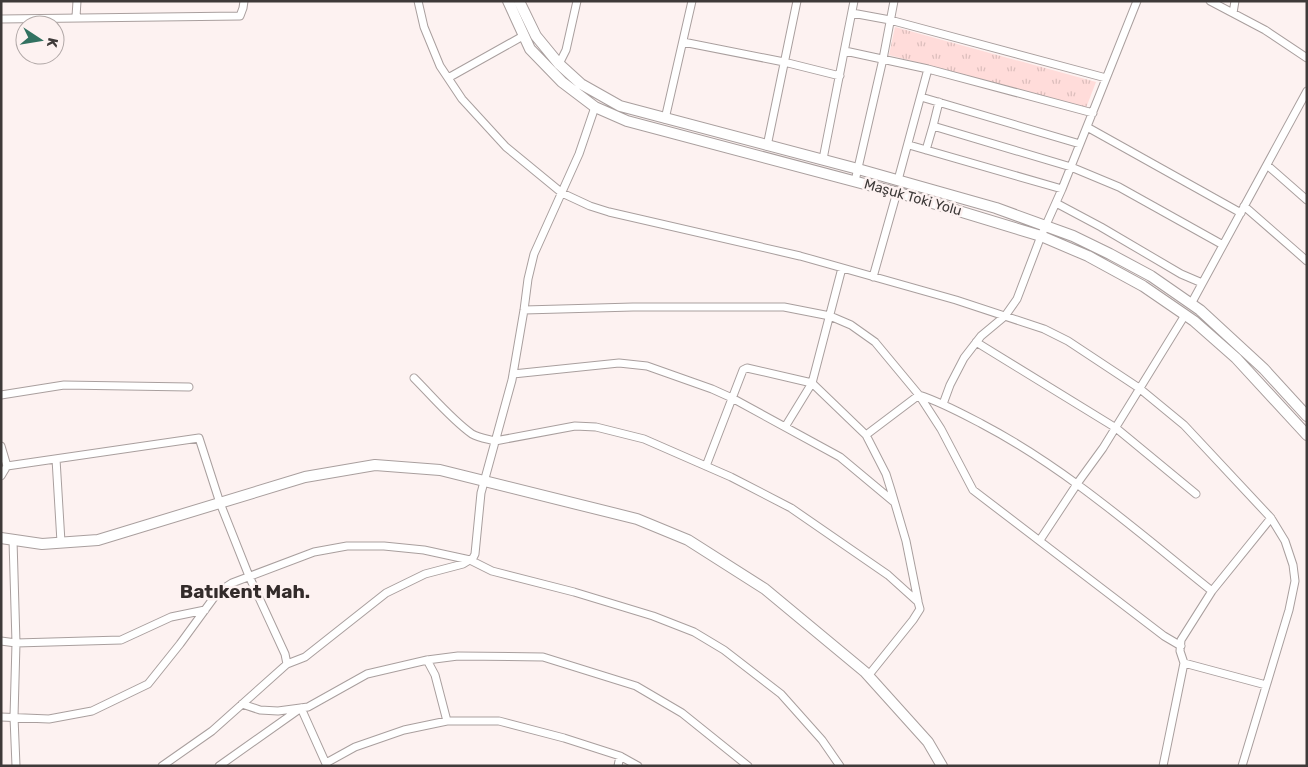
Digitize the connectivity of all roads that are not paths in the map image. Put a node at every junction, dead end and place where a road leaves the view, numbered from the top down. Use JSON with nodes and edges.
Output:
{"nodes":[{"id":1,"x":77,"y":1,"type":"edge"},
{"id":2,"x":244,"y":1,"type":"edge"},
{"id":3,"x":418,"y":1,"type":"edge"},
{"id":4,"x":508,"y":1,"type":"edge"},
{"id":5,"x":519,"y":1,"type":"edge"},
{"id":6,"x":577,"y":1,"type":"edge"},
{"id":7,"x":692,"y":1,"type":"edge"},
{"id":8,"x":797,"y":1,"type":"edge"},
{"id":9,"x":854,"y":1,"type":"edge"},
{"id":10,"x":894,"y":1,"type":"edge"},
{"id":11,"x":1137,"y":1,"type":"edge"},
{"id":12,"x":1210,"y":1,"type":"edge"},
{"id":13,"x":1235,"y":1,"type":"edge"},
{"id":14,"x":852,"y":13,"type":"junction"},
{"id":15,"x":1233,"y":13,"type":"junction"},
{"id":16,"x":76,"y":18,"type":"junction"},
{"id":17,"x":1,"y":19,"type":"edge"},
{"id":18,"x":890,"y":20,"type":"junction"},
{"id":19,"x":523,"y":36,"type":"junction"},
{"id":20,"x":683,"y":42,"type":"junction"},
{"id":21,"x":845,"y":51,"type":"junction"},
{"id":22,"x":1307,"y":58,"type":"edge"},
{"id":23,"x":883,"y":59,"type":"junction"},
{"id":24,"x":784,"y":62,"type":"junction"},
{"id":25,"x":558,"y":64,"type":"junction"},
{"id":26,"x":928,"y":69,"type":"junction"},
{"id":27,"x":840,"y":76,"type":"junction"},
{"id":28,"x":448,"y":78,"type":"junction"},
{"id":29,"x":1106,"y":78,"type":"junction"},
{"id":30,"x":1307,"y":91,"type":"edge"},
{"id":31,"x":921,"y":97,"type":"junction"},
{"id":32,"x":939,"y":102,"type":"junction"},
{"id":33,"x":595,"y":107,"type":"junction"},
{"id":34,"x":1093,"y":112,"type":"junction"},
{"id":35,"x":666,"y":119,"type":"junction"},
{"id":36,"x":933,"y":126,"type":"junction"},
{"id":37,"x":1087,"y":127,"type":"junction"},
{"id":38,"x":1080,"y":144,"type":"junction"},
{"id":39,"x":909,"y":145,"type":"junction"},
{"id":40,"x":767,"y":146,"type":"junction"},
{"id":41,"x":926,"y":150,"type":"junction"},
{"id":42,"x":823,"y":160,"type":"junction"},
{"id":43,"x":1267,"y":165,"type":"junction"},
{"id":44,"x":1071,"y":167,"type":"junction"},
{"id":45,"x":858,"y":169,"type":"junction"},
{"id":46,"x":898,"y":180,"type":"junction"},
{"id":47,"x":856,"y":181,"type":"junction"},
{"id":48,"x":1062,"y":189,"type":"junction"},
{"id":49,"x":897,"y":192,"type":"junction"},
{"id":50,"x":562,"y":193,"type":"junction"},
{"id":51,"x":1307,"y":200,"type":"edge"},
{"id":52,"x":1056,"y":203,"type":"junction"},
{"id":53,"x":1242,"y":209,"type":"junction"},
{"id":54,"x":1043,"y":231,"type":"junction"},
{"id":55,"x":1223,"y":245,"type":"junction"},
{"id":56,"x":1307,"y":261,"type":"edge"},
{"id":57,"x":842,"y":268,"type":"junction"},
{"id":58,"x":873,"y":277,"type":"junction"},
{"id":59,"x":1202,"y":283,"type":"junction"},
{"id":60,"x":1191,"y":304,"type":"junction"},
{"id":61,"x":524,"y":310,"type":"junction"},
{"id":62,"x":1185,"y":314,"type":"junction"},
{"id":63,"x":830,"y":316,"type":"junction"},
{"id":64,"x":1005,"y":316,"type":"junction"},
{"id":65,"x":976,"y":342,"type":"junction"},
{"id":66,"x":513,"y":374,"type":"junction"},
{"id":67,"x":414,"y":378,"type":"dead end"},
{"id":68,"x":812,"y":383,"type":"junction"},
{"id":69,"x":189,"y":387,"type":"dead end"},
{"id":70,"x":1139,"y":388,"type":"junction"},
{"id":71,"x":1,"y":395,"type":"edge"},
{"id":72,"x":919,"y":395,"type":"junction"},
{"id":73,"x":732,"y":398,"type":"junction"},
{"id":74,"x":943,"y":404,"type":"junction"},
{"id":75,"x":1307,"y":416,"type":"edge"},
{"id":76,"x":785,"y":427,"type":"junction"},
{"id":77,"x":1116,"y":428,"type":"junction"},
{"id":78,"x":866,"y":435,"type":"junction"},
{"id":79,"x":1307,"y":435,"type":"edge"},
{"id":80,"x":495,"y":441,"type":"junction"},
{"id":81,"x":1,"y":446,"type":"edge"},
{"id":82,"x":56,"y":459,"type":"junction"},
{"id":83,"x":7,"y":466,"type":"junction"},
{"id":84,"x":706,"y":466,"type":"junction"},
{"id":85,"x":1,"y":476,"type":"edge"},
{"id":86,"x":484,"y":481,"type":"junction"},
{"id":87,"x":1078,"y":484,"type":"junction"},
{"id":88,"x":1196,"y":494,"type":"dead end"},
{"id":89,"x":220,"y":503,"type":"junction"},
{"id":90,"x":894,"y":503,"type":"junction"},
{"id":91,"x":1271,"y":518,"type":"junction"},
{"id":92,"x":1,"y":538,"type":"edge"},
{"id":93,"x":13,"y":540,"type":"junction"},
{"id":94,"x":1040,"y":540,"type":"junction"},
{"id":95,"x":61,"y":542,"type":"junction"},
{"id":96,"x":470,"y":560,"type":"junction"},
{"id":97,"x":249,"y":576,"type":"junction"},
{"id":98,"x":1212,"y":591,"type":"junction"},
{"id":99,"x":918,"y":602,"type":"junction"},
{"id":100,"x":205,"y":610,"type":"junction"},
{"id":101,"x":1,"y":641,"type":"edge"},
{"id":102,"x":16,"y":643,"type":"junction"},
{"id":103,"x":1181,"y":646,"type":"junction"},
{"id":104,"x":427,"y":660,"type":"junction"},
{"id":105,"x":1184,"y":662,"type":"junction"},
{"id":106,"x":286,"y":664,"type":"junction"},
{"id":107,"x":868,"y":676,"type":"junction"},
{"id":108,"x":1266,"y":685,"type":"junction"},
{"id":109,"x":242,"y":704,"type":"junction"},
{"id":110,"x":301,"y":708,"type":"junction"},
{"id":111,"x":1,"y":717,"type":"edge"},
{"id":112,"x":14,"y":717,"type":"junction"},
{"id":113,"x":447,"y":721,"type":"junction"},
{"id":114,"x":620,"y":756,"type":"junction"},
{"id":115,"x":326,"y":765,"type":"edge"},
{"id":116,"x":16,"y":766,"type":"edge"},
{"id":117,"x":162,"y":766,"type":"edge"},
{"id":118,"x":219,"y":766,"type":"edge"},
{"id":119,"x":618,"y":766,"type":"edge"},
{"id":120,"x":638,"y":766,"type":"edge"},
{"id":121,"x":748,"y":766,"type":"edge"},
{"id":122,"x":840,"y":766,"type":"edge"},
{"id":123,"x":942,"y":766,"type":"edge"},
{"id":124,"x":1163,"y":766,"type":"edge"},
{"id":125,"x":1242,"y":766,"type":"edge"}],
"edges":[{"from":1,"to":16,"type":"street"},
{"from":2,"to":16,"type":"street"},
{"from":3,"to":28,"type":"street"},
{"from":4,"to":19,"type":"main road","name":"Maşuk Toki Yolu"},
{"from":5,"to":25,"type":"main road"},
{"from":6,"to":25,"type":"street"},
{"from":7,"to":20,"type":"street"},
{"from":8,"to":24,"type":"street"},
{"from":9,"to":14,"type":"street"},
{"from":10,"to":18,"type":"street"},
{"from":11,"to":29,"type":"street"},
{"from":12,"to":15,"type":"street"},
{"from":13,"to":15,"type":"street"},
{"from":14,"to":18,"type":"street"},
{"from":14,"to":21,"type":"street"},
{"from":15,"to":22,"type":"street"},
{"from":16,"to":17,"type":"street"},
{"from":18,"to":23,"type":"street"},
{"from":18,"to":29,"type":"street"},
{"from":19,"to":28,"type":"street"},
{"from":19,"to":33,"type":"main road","name":"Maşuk Toki Yolu"},
{"from":20,"to":24,"type":"street"},
{"from":20,"to":35,"type":"street"},
{"from":21,"to":23,"type":"street"},
{"from":21,"to":27,"type":"street"},
{"from":23,"to":26,"type":"street"},
{"from":23,"to":45,"type":"street"},
{"from":24,"to":27,"type":"street"},
{"from":24,"to":40,"type":"street"},
{"from":25,"to":35,"type":"main road"},
{"from":26,"to":31,"type":"street"},
{"from":26,"to":34,"type":"street"},
{"from":27,"to":42,"type":"street"},
{"from":28,"to":50,"type":"street"},
{"from":29,"to":34,"type":"street"},
{"from":30,"to":43,"type":"street"},
{"from":31,"to":32,"type":"street"},
{"from":31,"to":39,"type":"street"},
{"from":32,"to":36,"type":"street"},
{"from":32,"to":38,"type":"street"},
{"from":33,"to":47,"type":"main road","name":"Maşuk Toki Yolu"},
{"from":33,"to":50,"type":"street"},
{"from":34,"to":37,"type":"street"},
{"from":35,"to":40,"type":"main road"},
{"from":36,"to":41,"type":"street"},
{"from":36,"to":44,"type":"street"},
{"from":37,"to":38,"type":"street"},
{"from":37,"to":53,"type":"street"},
{"from":38,"to":44,"type":"street"},
{"from":39,"to":41,"type":"street"},
{"from":39,"to":46,"type":"street"},
{"from":40,"to":42,"type":"main road"},
{"from":41,"to":48,"type":"street"},
{"from":42,"to":45,"type":"main road"},
{"from":43,"to":51,"type":"street"},
{"from":43,"to":53,"type":"street"},
{"from":44,"to":48,"type":"street"},
{"from":44,"to":55,"type":"street"},
{"from":45,"to":46,"type":"main road"},
{"from":45,"to":47,"type":"street"},
{"from":46,"to":54,"type":"main road"},
{"from":47,"to":49,"type":"main road","name":"Maşuk Toki Yolu"},
{"from":48,"to":52,"type":"street"},
{"from":49,"to":54,"type":"main road","name":"Maşuk Toki Yolu"},
{"from":49,"to":58,"type":"street"},
{"from":50,"to":57,"type":"street"},
{"from":50,"to":61,"type":"street"},
{"from":52,"to":54,"type":"street"},
{"from":52,"to":59,"type":"street"},
{"from":53,"to":55,"type":"street"},
{"from":53,"to":56,"type":"street"},
{"from":54,"to":60,"type":"main road"},
{"from":54,"to":62,"type":"main road","name":"Maşuk Toki Yolu"},
{"from":54,"to":64,"type":"street"},
{"from":55,"to":59,"type":"street"},
{"from":57,"to":58,"type":"street"},
{"from":57,"to":63,"type":"street"},
{"from":58,"to":64,"type":"street"},
{"from":59,"to":60,"type":"street"},
{"from":60,"to":75,"type":"main road"},
{"from":61,"to":63,"type":"street"},
{"from":61,"to":66,"type":"street"},
{"from":62,"to":70,"type":"street"},
{"from":62,"to":79,"type":"main road","name":"Maşuk Toki Yolu"},
{"from":63,"to":68,"type":"street"},
{"from":63,"to":72,"type":"street"},
{"from":64,"to":65,"type":"street"},
{"from":64,"to":70,"type":"street"},
{"from":65,"to":74,"type":"street"},
{"from":65,"to":77,"type":"street"},
{"from":66,"to":73,"type":"street"},
{"from":66,"to":80,"type":"street"},
{"from":67,"to":80,"type":"street"},
{"from":68,"to":73,"type":"street"},
{"from":68,"to":76,"type":"street"},
{"from":68,"to":78,"type":"street"},
{"from":69,"to":71,"type":"street"},
{"from":70,"to":77,"type":"street"},
{"from":70,"to":91,"type":"street"},
{"from":72,"to":74,"type":"street"},
{"from":72,"to":78,"type":"street"},
{"from":72,"to":94,"type":"street"},
{"from":73,"to":76,"type":"street"},
{"from":73,"to":84,"type":"street"},
{"from":74,"to":87,"type":"street"},
{"from":76,"to":90,"type":"street"},
{"from":77,"to":87,"type":"street"},
{"from":77,"to":88,"type":"street"},
{"from":78,"to":90,"type":"street"},
{"from":80,"to":84,"type":"street"},
{"from":80,"to":86,"type":"street"},
{"from":81,"to":83,"type":"street"},
{"from":82,"to":83,"type":"street"},
{"from":82,"to":89,"type":"street"},
{"from":82,"to":95,"type":"street"},
{"from":83,"to":85,"type":"street"},
{"from":84,"to":99,"type":"street"},
{"from":86,"to":89,"type":"main road"},
{"from":86,"to":96,"type":"street"},
{"from":86,"to":107,"type":"main road"},
{"from":87,"to":94,"type":"street"},
{"from":87,"to":98,"type":"street"},
{"from":89,"to":95,"type":"main road"},
{"from":89,"to":97,"type":"street"},
{"from":90,"to":99,"type":"street"},
{"from":91,"to":98,"type":"street"},
{"from":91,"to":108,"type":"street"},
{"from":92,"to":93,"type":"main road"},
{"from":93,"to":95,"type":"main road"},
{"from":93,"to":102,"type":"street"},
{"from":94,"to":103,"type":"street"},
{"from":96,"to":97,"type":"street"},
{"from":96,"to":106,"type":"street"},
{"from":96,"to":122,"type":"street"},
{"from":97,"to":100,"type":"street"},
{"from":97,"to":106,"type":"street"},
{"from":98,"to":103,"type":"street"},
{"from":99,"to":107,"type":"street"},
{"from":100,"to":102,"type":"street"},
{"from":100,"to":112,"type":"street"},
{"from":101,"to":102,"type":"street"},
{"from":102,"to":112,"type":"street"},
{"from":103,"to":105,"type":"street"},
{"from":104,"to":110,"type":"street"},
{"from":104,"to":113,"type":"street"},
{"from":104,"to":121,"type":"street"},
{"from":105,"to":108,"type":"street"},
{"from":105,"to":124,"type":"street"},
{"from":106,"to":109,"type":"street"},
{"from":107,"to":123,"type":"main road"},
{"from":108,"to":125,"type":"street"},
{"from":109,"to":110,"type":"street"},
{"from":109,"to":117,"type":"street"},
{"from":110,"to":115,"type":"street"},
{"from":110,"to":118,"type":"street"},
{"from":111,"to":112,"type":"street"},
{"from":112,"to":116,"type":"street"},
{"from":113,"to":114,"type":"street"},
{"from":113,"to":115,"type":"street"},
{"from":114,"to":119,"type":"street"},
{"from":114,"to":120,"type":"street"}]}
